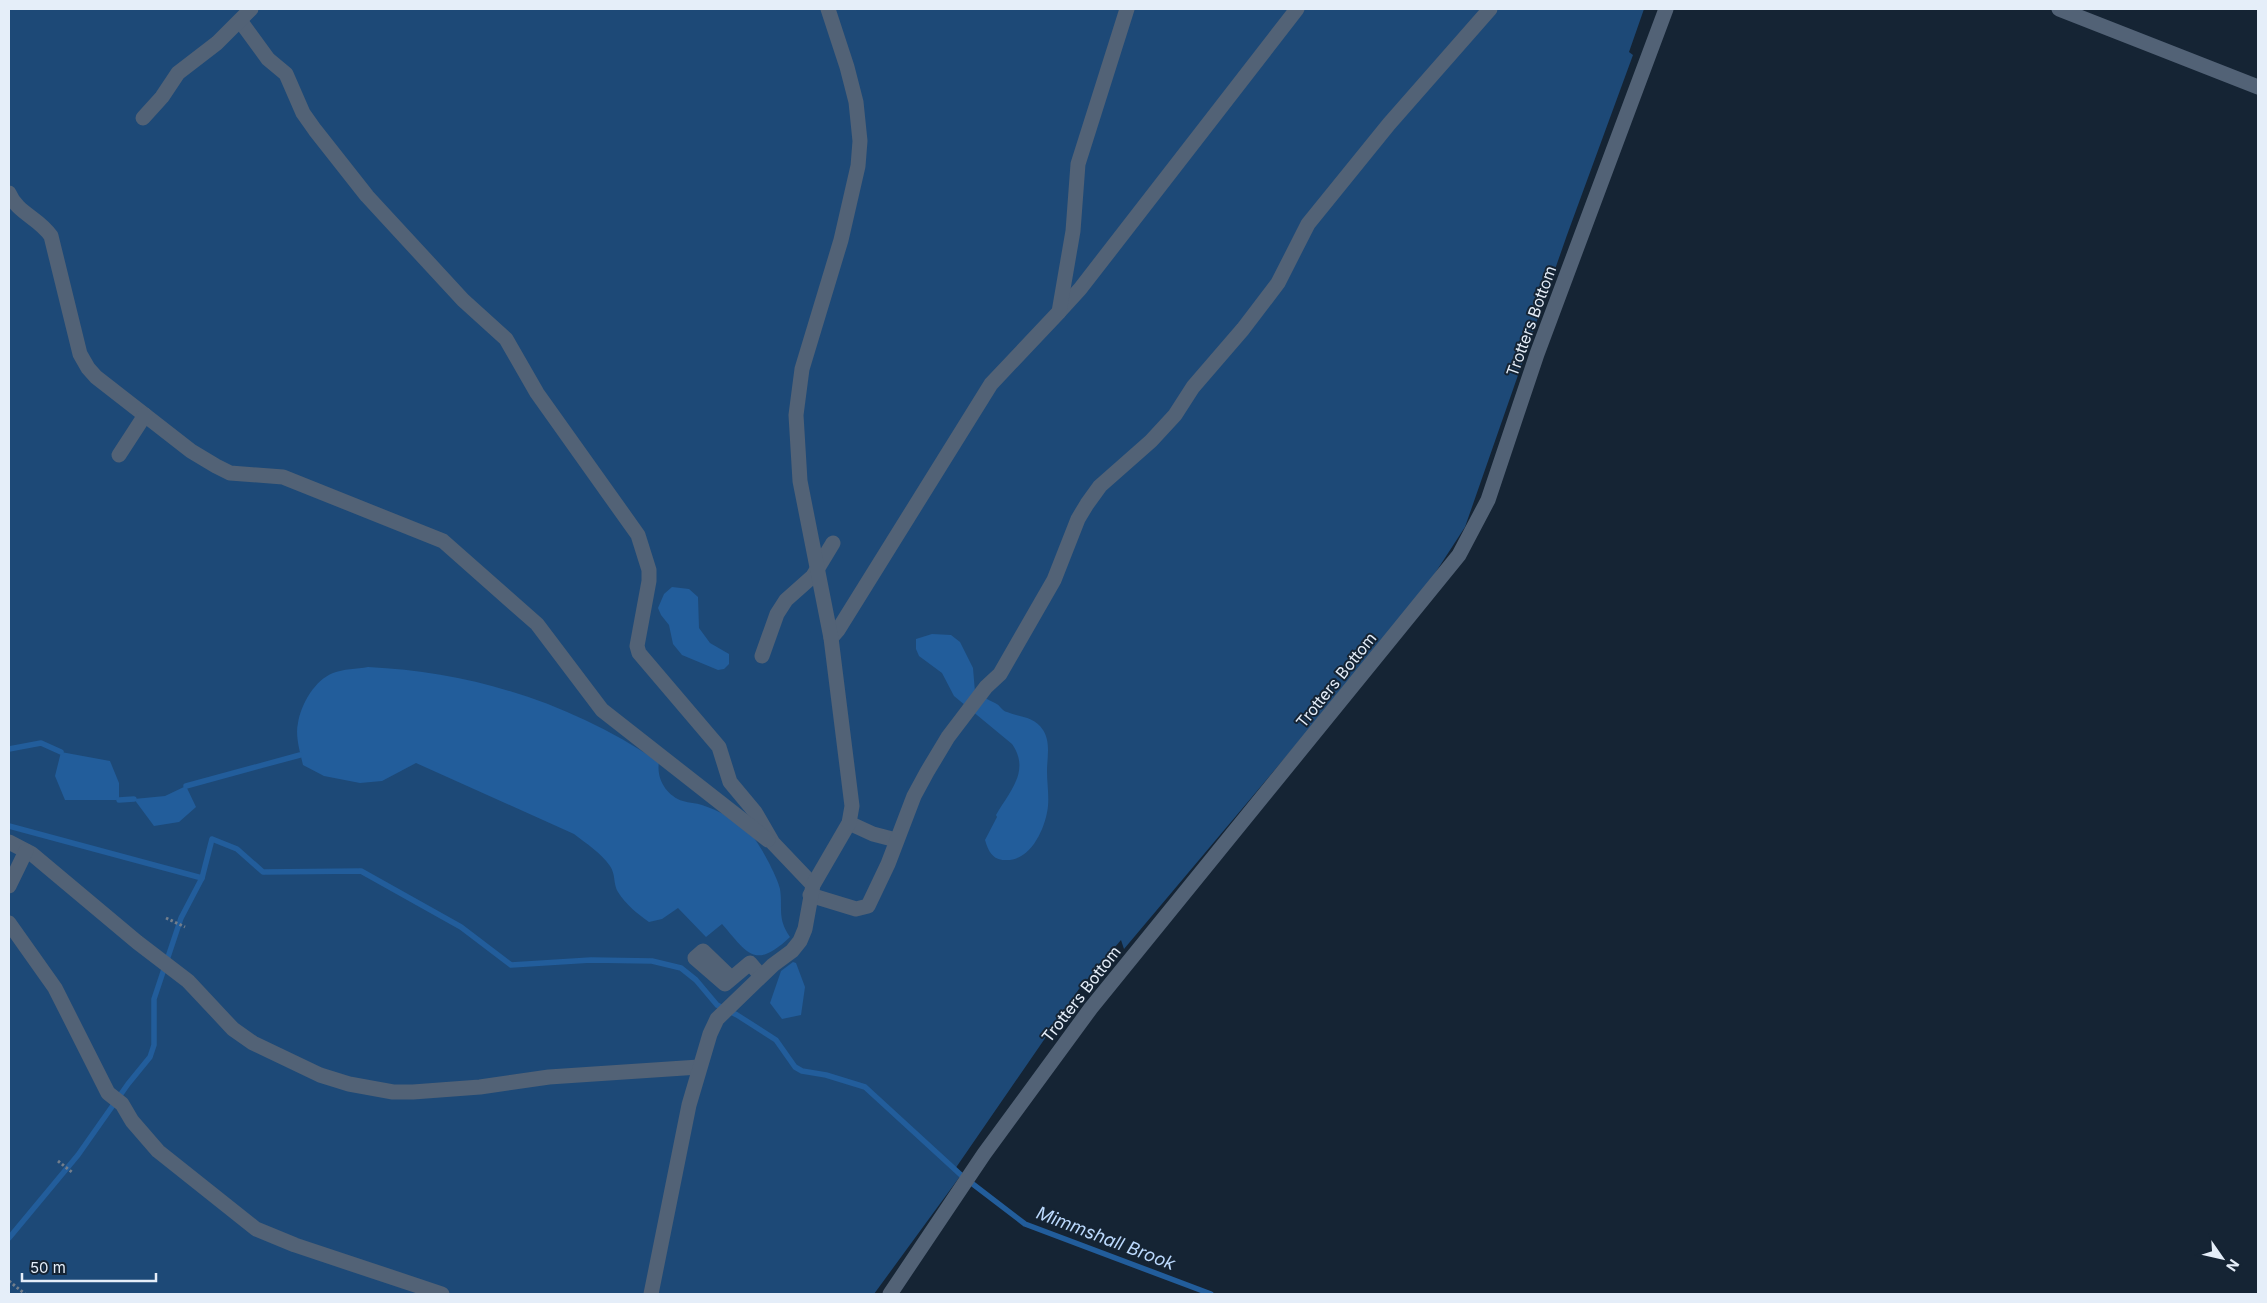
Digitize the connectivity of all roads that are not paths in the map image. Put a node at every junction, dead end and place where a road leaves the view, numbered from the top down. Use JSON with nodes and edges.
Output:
{"nodes":[{"id":1,"x":252,"y":9,"type":"edge"},
{"id":2,"x":828,"y":9,"type":"edge"},
{"id":3,"x":1127,"y":9,"type":"edge"},
{"id":4,"x":1297,"y":9,"type":"edge"},
{"id":5,"x":1490,"y":9,"type":"edge"},
{"id":6,"x":1666,"y":9,"type":"edge"},
{"id":7,"x":2060,"y":9,"type":"edge"},
{"id":8,"x":241,"y":22,"type":"junction"},
{"id":9,"x":2258,"y":87,"type":"edge"},
{"id":10,"x":143,"y":118,"type":"dead end"},
{"id":11,"x":9,"y":193,"type":"edge"},
{"id":12,"x":1059,"y":312,"type":"junction"},
{"id":13,"x":145,"y":415,"type":"junction"},
{"id":14,"x":119,"y":455,"type":"dead end"},
{"id":15,"x":833,"y":543,"type":"dead end"},
{"id":16,"x":817,"y":570,"type":"junction"},
{"id":17,"x":831,"y":638,"type":"junction"},
{"id":18,"x":762,"y":656,"type":"dead end"},
{"id":19,"x":849,"y":823,"type":"junction"},
{"id":20,"x":896,"y":840,"type":"junction"},
{"id":21,"x":9,"y":842,"type":"edge"},
{"id":22,"x":773,"y":843,"type":"junction"},
{"id":23,"x":26,"y":851,"type":"junction"},
{"id":24,"x":9,"y":886,"type":"edge"},
{"id":25,"x":812,"y":890,"type":"junction"},
{"id":26,"x":9,"y":924,"type":"edge"},
{"id":27,"x":761,"y":976,"type":"junction"},
{"id":28,"x":732,"y":978,"type":"dead end"},
{"id":29,"x":699,"y":1067,"type":"junction"},
{"id":30,"x":652,"y":1293,"type":"edge"},
{"id":31,"x":442,"y":1294,"type":"edge"},
{"id":32,"x":890,"y":1294,"type":"edge"}],
"edges":[{"from":1,"to":8,"type":"street"},
{"from":2,"to":16,"type":"street"},
{"from":3,"to":12,"type":"street"},
{"from":4,"to":12,"type":"street"},
{"from":5,"to":20,"type":"street"},
{"from":6,"to":32,"type":"street","name":"Trotters Bottom"},
{"from":7,"to":9,"type":"street"},
{"from":8,"to":10,"type":"street"},
{"from":8,"to":22,"type":"street"},
{"from":11,"to":13,"type":"street"},
{"from":12,"to":17,"type":"street"},
{"from":13,"to":14,"type":"street"},
{"from":13,"to":22,"type":"street"},
{"from":15,"to":16,"type":"street"},
{"from":16,"to":17,"type":"street"},
{"from":16,"to":18,"type":"street"},
{"from":17,"to":19,"type":"street"},
{"from":19,"to":20,"type":"street"},
{"from":19,"to":25,"type":"street"},
{"from":20,"to":25,"type":"street"},
{"from":21,"to":23,"type":"street"},
{"from":22,"to":25,"type":"street"},
{"from":23,"to":24,"type":"street"},
{"from":23,"to":29,"type":"street"},
{"from":25,"to":27,"type":"street"},
{"from":26,"to":31,"type":"street"},
{"from":27,"to":28,"type":"street"},
{"from":27,"to":29,"type":"street"},
{"from":29,"to":30,"type":"street"}]}
